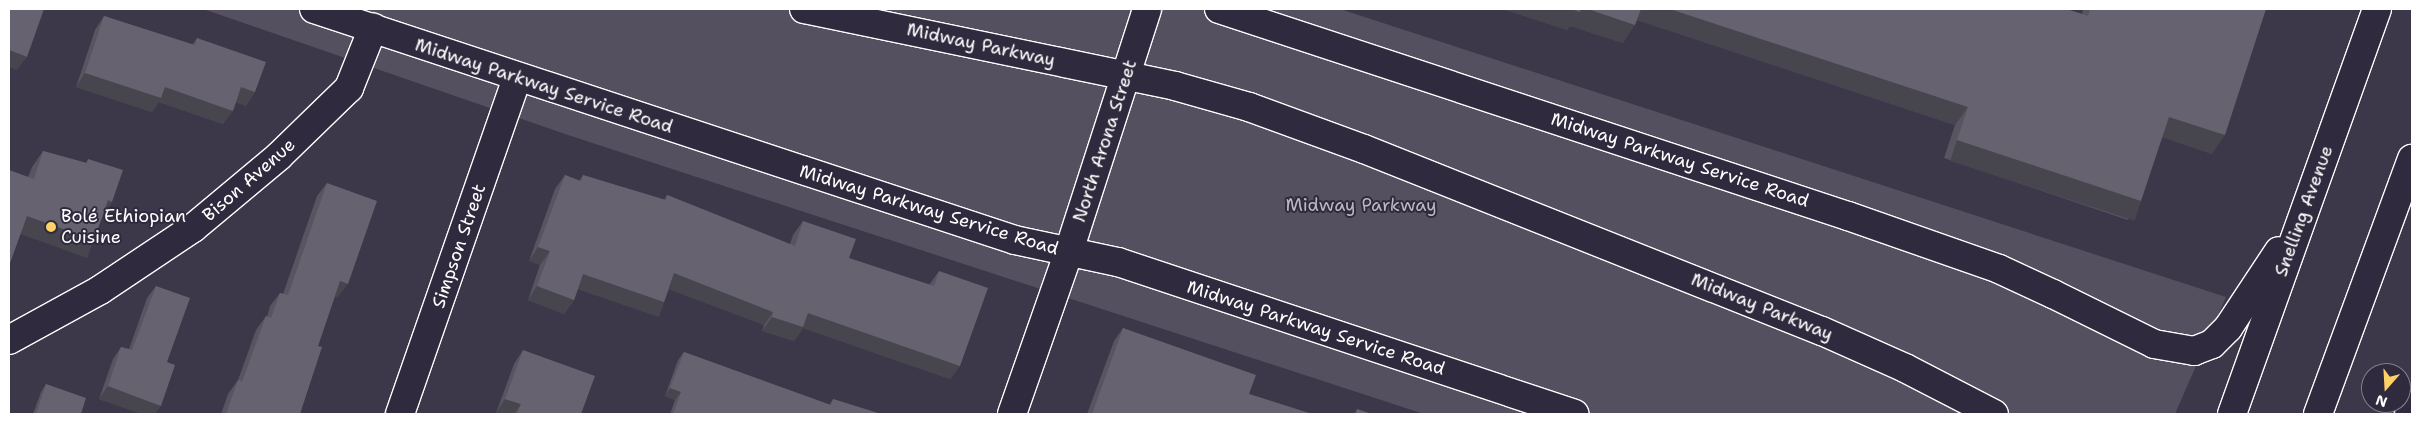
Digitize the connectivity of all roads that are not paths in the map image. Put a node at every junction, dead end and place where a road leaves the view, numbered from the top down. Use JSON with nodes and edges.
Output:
{"nodes":[{"id":1,"x":314,"y":9,"type":"edge"},
{"id":2,"x":804,"y":9,"type":"edge"},
{"id":3,"x":1147,"y":9,"type":"edge"},
{"id":4,"x":1218,"y":9,"type":"edge"},
{"id":5,"x":2377,"y":9,"type":"edge"},
{"id":6,"x":373,"y":28,"type":"junction"},
{"id":7,"x":1127,"y":76,"type":"junction"},
{"id":8,"x":517,"y":78,"type":"junction"},
{"id":9,"x":2412,"y":159,"type":"edge"},
{"id":10,"x":2412,"y":181,"type":"edge"},
{"id":11,"x":2302,"y":216,"type":"junction"},
{"id":12,"x":1068,"y":254,"type":"junction"},
{"id":13,"x":2372,"y":268,"type":"junction"},
{"id":14,"x":9,"y":340,"type":"edge"},
{"id":15,"x":2412,"y":405,"type":"edge"},
{"id":16,"x":400,"y":414,"type":"edge"},
{"id":17,"x":1012,"y":414,"type":"edge"},
{"id":18,"x":1574,"y":414,"type":"edge"},
{"id":19,"x":1994,"y":414,"type":"edge"},
{"id":20,"x":2232,"y":414,"type":"edge"},
{"id":21,"x":2318,"y":414,"type":"edge"},
{"id":22,"x":2409,"y":414,"type":"edge"}],
"edges":[{"from":1,"to":6,"type":"street","name":"Midway Parkway Service Road"},
{"from":2,"to":7,"type":"street","name":"Midway Parkway"},
{"from":3,"to":7,"type":"street","name":"North Arona Street"},
{"from":4,"to":11,"type":"street","name":"Midway Parkway Service Road"},
{"from":5,"to":11,"type":"street","name":"Snelling Avenue"},
{"from":6,"to":8,"type":"street","name":"Midway Parkway Service Road"},
{"from":6,"to":14,"type":"street","name":"Bison Avenue"},
{"from":7,"to":12,"type":"street","name":"North Arona Street"},
{"from":7,"to":19,"type":"street","name":"Midway Parkway"},
{"from":8,"to":12,"type":"street","name":"Midway Parkway Service Road"},
{"from":8,"to":16,"type":"street","name":"Simpson Street"},
{"from":9,"to":13,"type":"street"},
{"from":10,"to":13,"type":"street"},
{"from":11,"to":20,"type":"street","name":"Snelling Avenue"},
{"from":12,"to":17,"type":"street","name":"North Arona Street"},
{"from":12,"to":18,"type":"street","name":"Midway Parkway Service Road"},
{"from":13,"to":21,"type":"street"},
{"from":15,"to":22,"type":"street"}]}
